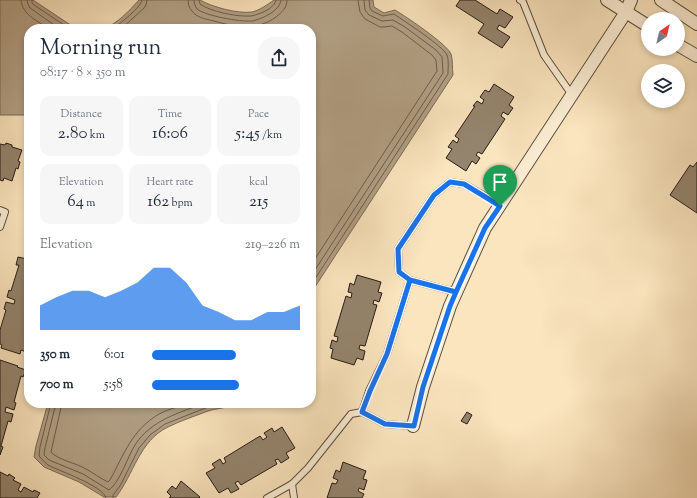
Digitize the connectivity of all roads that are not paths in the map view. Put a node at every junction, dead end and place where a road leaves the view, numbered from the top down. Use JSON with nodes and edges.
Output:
{"nodes":[{"id":1,"x":520,"y":0,"type":"edge"},
{"id":2,"x":607,"y":0,"type":"edge"},
{"id":3,"x":631,"y":0,"type":"edge"},
{"id":4,"x":661,"y":0,"type":"edge"},
{"id":5,"x":626,"y":12,"type":"junction"},
{"id":6,"x":641,"y":22,"type":"edge"},
{"id":7,"x":697,"y":24,"type":"edge"},
{"id":8,"x":685,"y":49,"type":"edge"},
{"id":9,"x":697,"y":56,"type":"edge"},
{"id":10,"x":572,"y":95,"type":"junction"},
{"id":11,"x":500,"y":206,"type":"junction"},
{"id":12,"x":2,"y":211,"type":"edge"},
{"id":13,"x":0,"y":227,"type":"edge"},
{"id":14,"x":410,"y":280,"type":"junction"},
{"id":15,"x":456,"y":292,"type":"junction"},
{"id":16,"x":362,"y":412,"type":"junction"},
{"id":17,"x":414,"y":426,"type":"joint"},
{"id":18,"x":292,"y":484,"type":"junction"},
{"id":19,"x":267,"y":498,"type":"edge"},
{"id":20,"x":294,"y":498,"type":"edge"}],
"edges":[{"from":1,"to":10,"type":"lane"},
{"from":2,"to":5,"type":"street"},
{"from":3,"to":5,"type":"street"},
{"from":4,"to":7,"type":"street"},
{"from":5,"to":6,"type":"street"},
{"from":5,"to":10,"type":"street"},
{"from":8,"to":9,"type":"street"},
{"from":10,"to":11,"type":"street"},
{"from":11,"to":14,"type":"lane"},
{"from":11,"to":15,"type":"street"},
{"from":12,"to":13,"type":"lane"},
{"from":14,"to":15,"type":"lane"},
{"from":14,"to":16,"type":"lane"},
{"from":15,"to":17,"type":"street"},
{"from":16,"to":17,"type":"lane"},
{"from":16,"to":18,"type":"lane"},
{"from":18,"to":19,"type":"lane"},
{"from":18,"to":20,"type":"lane"}]}
